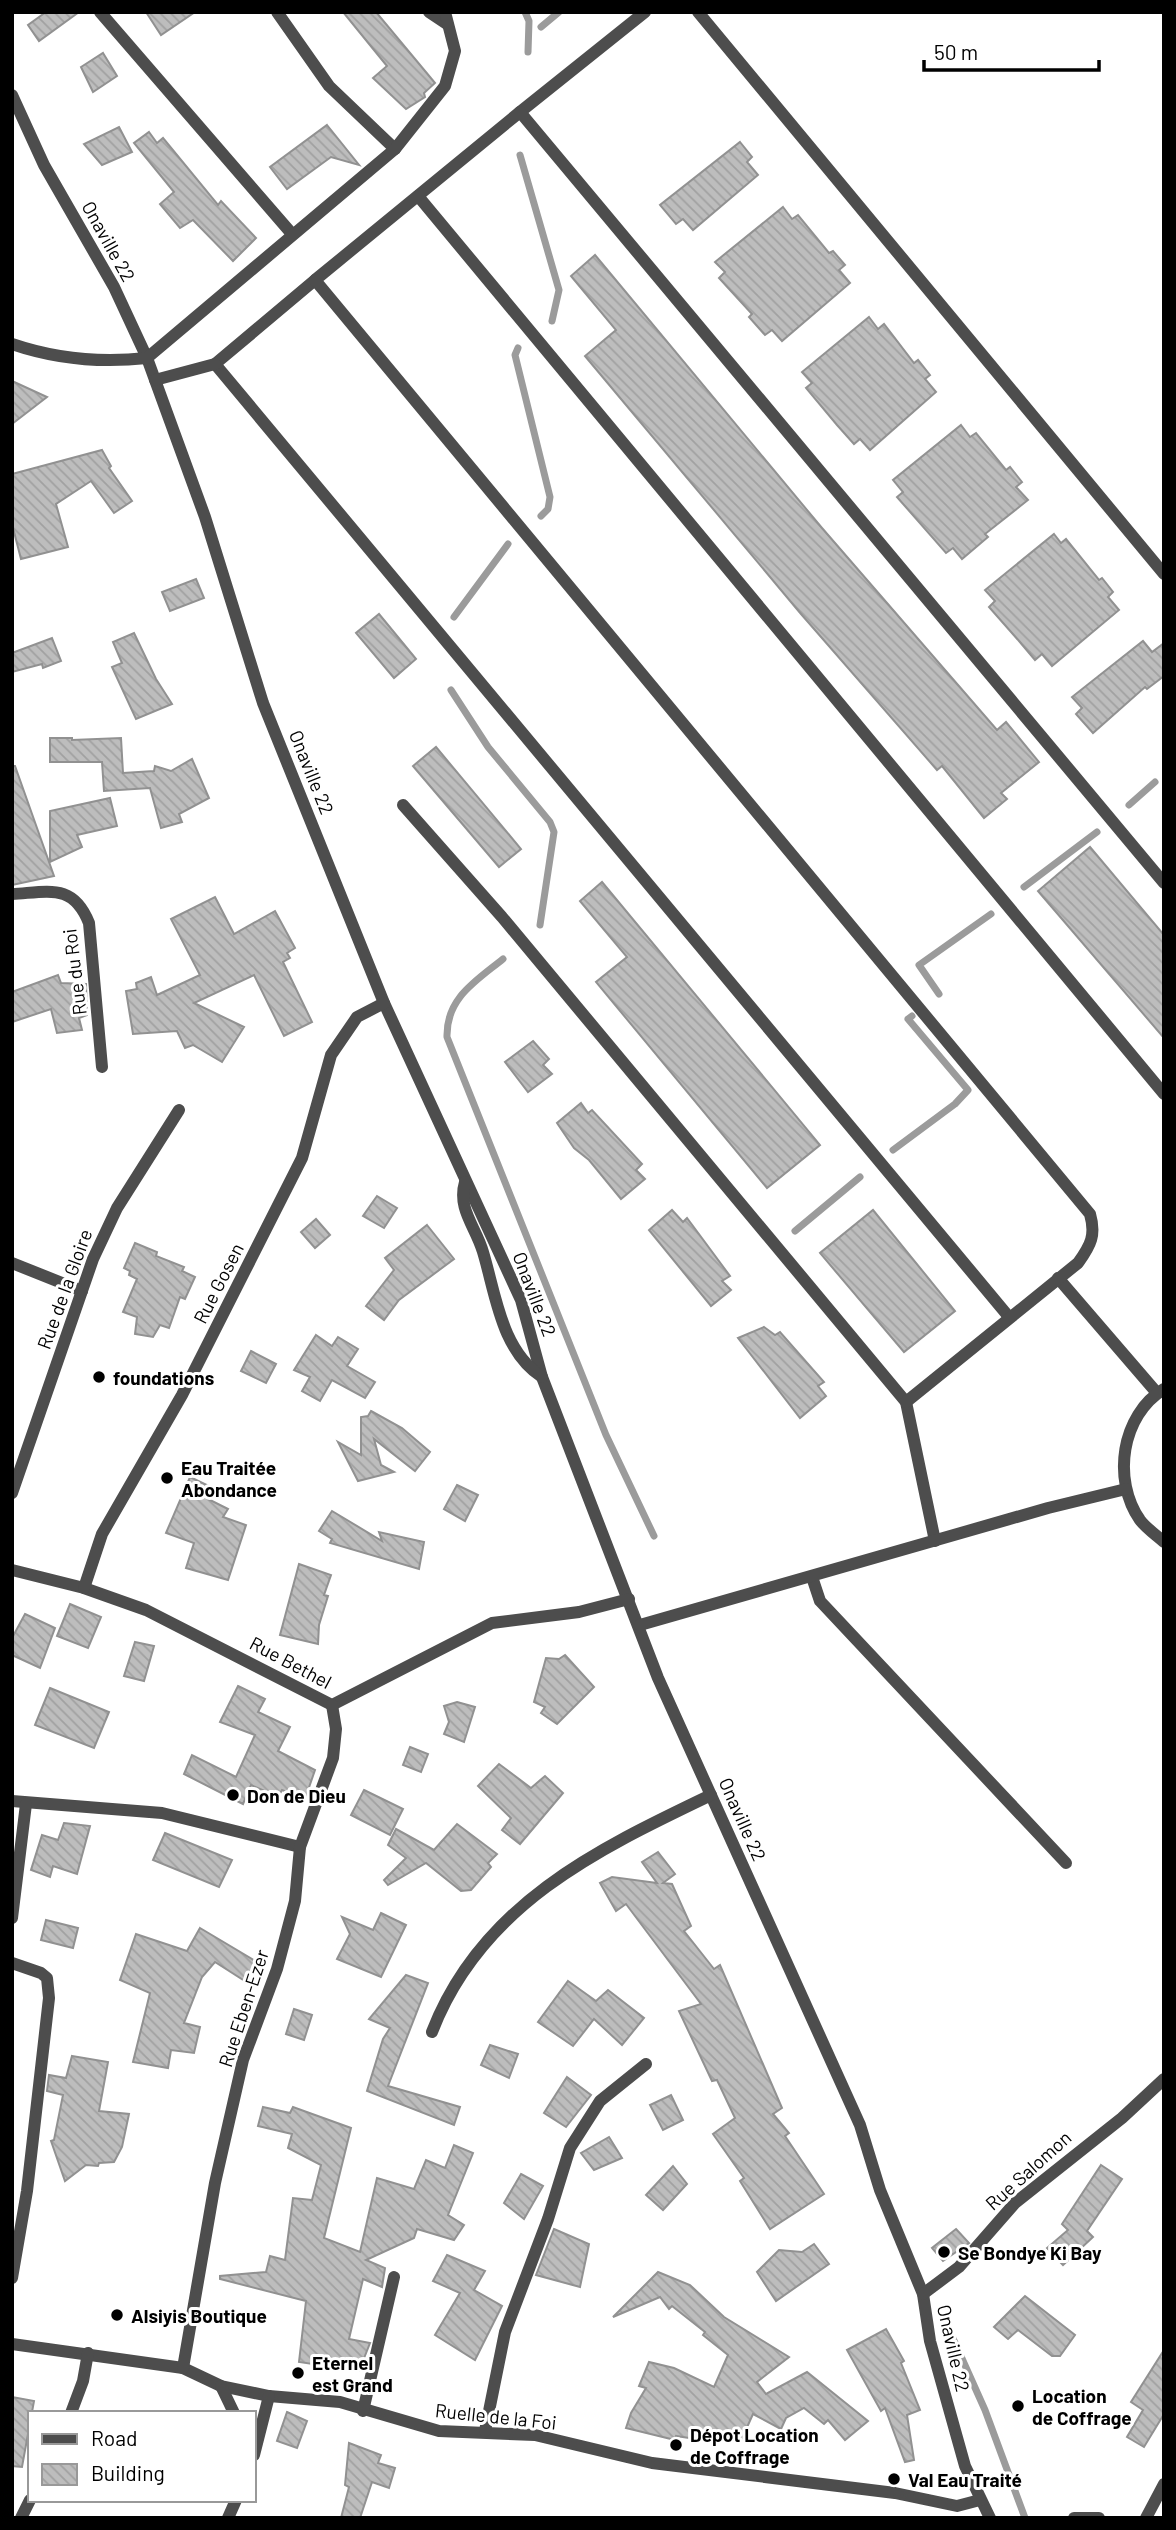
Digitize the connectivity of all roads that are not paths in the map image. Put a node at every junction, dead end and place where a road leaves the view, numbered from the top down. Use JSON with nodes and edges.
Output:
{"nodes":[{"id":1,"x":100,"y":12,"type":"edge"},
{"id":2,"x":277,"y":12,"type":"edge"},
{"id":3,"x":429,"y":12,"type":"edge"},
{"id":4,"x":645,"y":12,"type":"edge"},
{"id":5,"x":698,"y":12,"type":"edge"},
{"id":6,"x":446,"y":18,"type":"edge"},
{"id":7,"x":12,"y":95,"type":"edge"},
{"id":8,"x":520,"y":112,"type":"junction"},
{"id":9,"x":396,"y":149,"type":"junction"},
{"id":10,"x":418,"y":196,"type":"junction"},
{"id":11,"x":292,"y":234,"type":"junction"},
{"id":12,"x":315,"y":281,"type":"junction"},
{"id":13,"x":12,"y":344,"type":"edge"},
{"id":14,"x":147,"y":358,"type":"junction"},
{"id":15,"x":215,"y":364,"type":"junction"},
{"id":16,"x":155,"y":380,"type":"junction"},
{"id":17,"x":1164,"y":574,"type":"edge"},
{"id":18,"x":404,"y":805,"type":"dead end"},
{"id":19,"x":1164,"y":883,"type":"edge"},
{"id":20,"x":12,"y":894,"type":"edge"},
{"id":21,"x":384,"y":1003,"type":"junction"},
{"id":22,"x":102,"y":1067,"type":"dead end"},
{"id":23,"x":1164,"y":1094,"type":"edge"},
{"id":24,"x":179,"y":1110,"type":"dead end"},
{"id":25,"x":465,"y":1182,"type":"junction"},
{"id":26,"x":12,"y":1263,"type":"edge"},
{"id":27,"x":1058,"y":1278,"type":"junction"},
{"id":28,"x":82,"y":1291,"type":"junction"},
{"id":29,"x":1009,"y":1317,"type":"junction"},
{"id":30,"x":542,"y":1377,"type":"junction"},
{"id":31,"x":1160,"y":1391,"type":"edge"},
{"id":32,"x":906,"y":1402,"type":"junction"},
{"id":33,"x":1126,"y":1489,"type":"junction"},
{"id":34,"x":12,"y":1493,"type":"edge"},
{"id":35,"x":935,"y":1541,"type":"junction"},
{"id":36,"x":1164,"y":1542,"type":"edge"},
{"id":37,"x":12,"y":1570,"type":"edge"},
{"id":38,"x":812,"y":1577,"type":"junction"},
{"id":39,"x":84,"y":1588,"type":"junction"},
{"id":40,"x":629,"y":1599,"type":"junction"},
{"id":41,"x":640,"y":1625,"type":"junction"},
{"id":42,"x":332,"y":1705,"type":"junction"},
{"id":43,"x":711,"y":1795,"type":"junction"},
{"id":44,"x":12,"y":1801,"type":"edge"},
{"id":45,"x":26,"y":1804,"type":"junction"},
{"id":46,"x":300,"y":1847,"type":"junction"},
{"id":47,"x":1066,"y":1863,"type":"dead end"},
{"id":48,"x":12,"y":1918,"type":"edge"},
{"id":49,"x":12,"y":1963,"type":"edge"},
{"id":50,"x":432,"y":2032,"type":"dead end"},
{"id":51,"x":646,"y":2064,"type":"dead end"},
{"id":52,"x":1164,"y":2079,"type":"edge"},
{"id":53,"x":394,"y":2277,"type":"dead end"},
{"id":54,"x":12,"y":2278,"type":"edge"},
{"id":55,"x":923,"y":2294,"type":"junction"},
{"id":56,"x":12,"y":2344,"type":"edge"},
{"id":57,"x":88,"y":2353,"type":"junction"},
{"id":58,"x":183,"y":2368,"type":"junction"},
{"id":59,"x":221,"y":2386,"type":"junction"},
{"id":60,"x":269,"y":2396,"type":"junction"},
{"id":61,"x":72,"y":2411,"type":"edge"},
{"id":62,"x":233,"y":2411,"type":"edge"},
{"id":63,"x":363,"y":2411,"type":"junction"},
{"id":64,"x":485,"y":2431,"type":"junction"},
{"id":65,"x":256,"y":2444,"type":"edge"},
{"id":66,"x":1164,"y":2484,"type":"edge"},
{"id":67,"x":980,"y":2500,"type":"junction"},
{"id":68,"x":29,"y":2502,"type":"edge"},
{"id":69,"x":235,"y":2502,"type":"edge"},
{"id":70,"x":21,"y":2518,"type":"edge"},
{"id":71,"x":228,"y":2518,"type":"edge"},
{"id":72,"x":990,"y":2518,"type":"edge"},
{"id":73,"x":1074,"y":2518,"type":"edge"},
{"id":74,"x":1099,"y":2518,"type":"edge"},
{"id":75,"x":1146,"y":2518,"type":"edge"}],
"edges":[{"from":1,"to":11,"type":"street"},
{"from":2,"to":9,"type":"street"},
{"from":3,"to":6,"type":"street"},
{"from":4,"to":8,"type":"street"},
{"from":5,"to":17,"type":"street"},
{"from":6,"to":9,"type":"street"},
{"from":7,"to":14,"type":"street","name":"Onaville 22"},
{"from":8,"to":10,"type":"street"},
{"from":8,"to":19,"type":"street"},
{"from":9,"to":11,"type":"street"},
{"from":10,"to":12,"type":"street"},
{"from":10,"to":23,"type":"street"},
{"from":11,"to":14,"type":"street"},
{"from":12,"to":15,"type":"street"},
{"from":12,"to":27,"type":"street"},
{"from":13,"to":14,"type":"street"},
{"from":14,"to":16,"type":"street","name":"Onaville 22"},
{"from":15,"to":16,"type":"street"},
{"from":15,"to":29,"type":"street"},
{"from":16,"to":21,"type":"street","name":"Onaville 22"},
{"from":18,"to":32,"type":"street"},
{"from":20,"to":22,"type":"street","name":"Rue du Roi"},
{"from":21,"to":25,"type":"street","name":"Onaville 22"},
{"from":21,"to":39,"type":"street","name":"Rue Gosen"},
{"from":24,"to":28,"type":"street","name":"Rue de la Gloire"},
{"from":25,"to":30,"type":"street","name":"Onaville 22"},
{"from":25,"to":30,"type":"street"},
{"from":26,"to":28,"type":"street"},
{"from":27,"to":29,"type":"street"},
{"from":27,"to":31,"type":"street"},
{"from":28,"to":34,"type":"street","name":"Rue de la Gloire"},
{"from":29,"to":32,"type":"street"},
{"from":30,"to":40,"type":"street","name":"Onaville 22"},
{"from":31,"to":33,"type":"street"},
{"from":32,"to":35,"type":"street"},
{"from":33,"to":35,"type":"street"},
{"from":33,"to":36,"type":"street"},
{"from":35,"to":38,"type":"street"},
{"from":37,"to":39,"type":"street","name":"Rue Bethel"},
{"from":38,"to":41,"type":"street"},
{"from":38,"to":47,"type":"street"},
{"from":39,"to":42,"type":"street","name":"Rue Bethel"},
{"from":40,"to":41,"type":"street","name":"Onaville 22"},
{"from":40,"to":42,"type":"street","name":"Rue Bethel"},
{"from":41,"to":43,"type":"street","name":"Onaville 22"},
{"from":42,"to":46,"type":"street","name":"Rue Eben-Ezer"},
{"from":43,"to":50,"type":"street"},
{"from":43,"to":55,"type":"street","name":"Onaville 22"},
{"from":44,"to":45,"type":"street"},
{"from":45,"to":46,"type":"street"},
{"from":45,"to":48,"type":"street"},
{"from":46,"to":58,"type":"street","name":"Rue Eben-Ezer"},
{"from":49,"to":54,"type":"street"},
{"from":51,"to":64,"type":"street"},
{"from":52,"to":55,"type":"street","name":"Rue Salomon"},
{"from":53,"to":63,"type":"street"},
{"from":55,"to":67,"type":"street","name":"Onaville 22"},
{"from":56,"to":57,"type":"street","name":"Ruelle de la Foi"},
{"from":57,"to":58,"type":"street","name":"Ruelle de la Foi"},
{"from":57,"to":61,"type":"street"},
{"from":58,"to":59,"type":"street","name":"Ruelle de la Foi"},
{"from":59,"to":60,"type":"street","name":"Ruelle de la Foi"},
{"from":59,"to":62,"type":"street"},
{"from":60,"to":63,"type":"street","name":"Ruelle de la Foi"},
{"from":60,"to":65,"type":"street"},
{"from":63,"to":64,"type":"street","name":"Ruelle de la Foi"},
{"from":64,"to":67,"type":"street","name":"Ruelle de la Foi"},
{"from":66,"to":75,"type":"street"},
{"from":67,"to":72,"type":"street","name":"Onaville 22"},
{"from":68,"to":70,"type":"street"},
{"from":69,"to":71,"type":"street"},
{"from":73,"to":74,"type":"street"}]}
